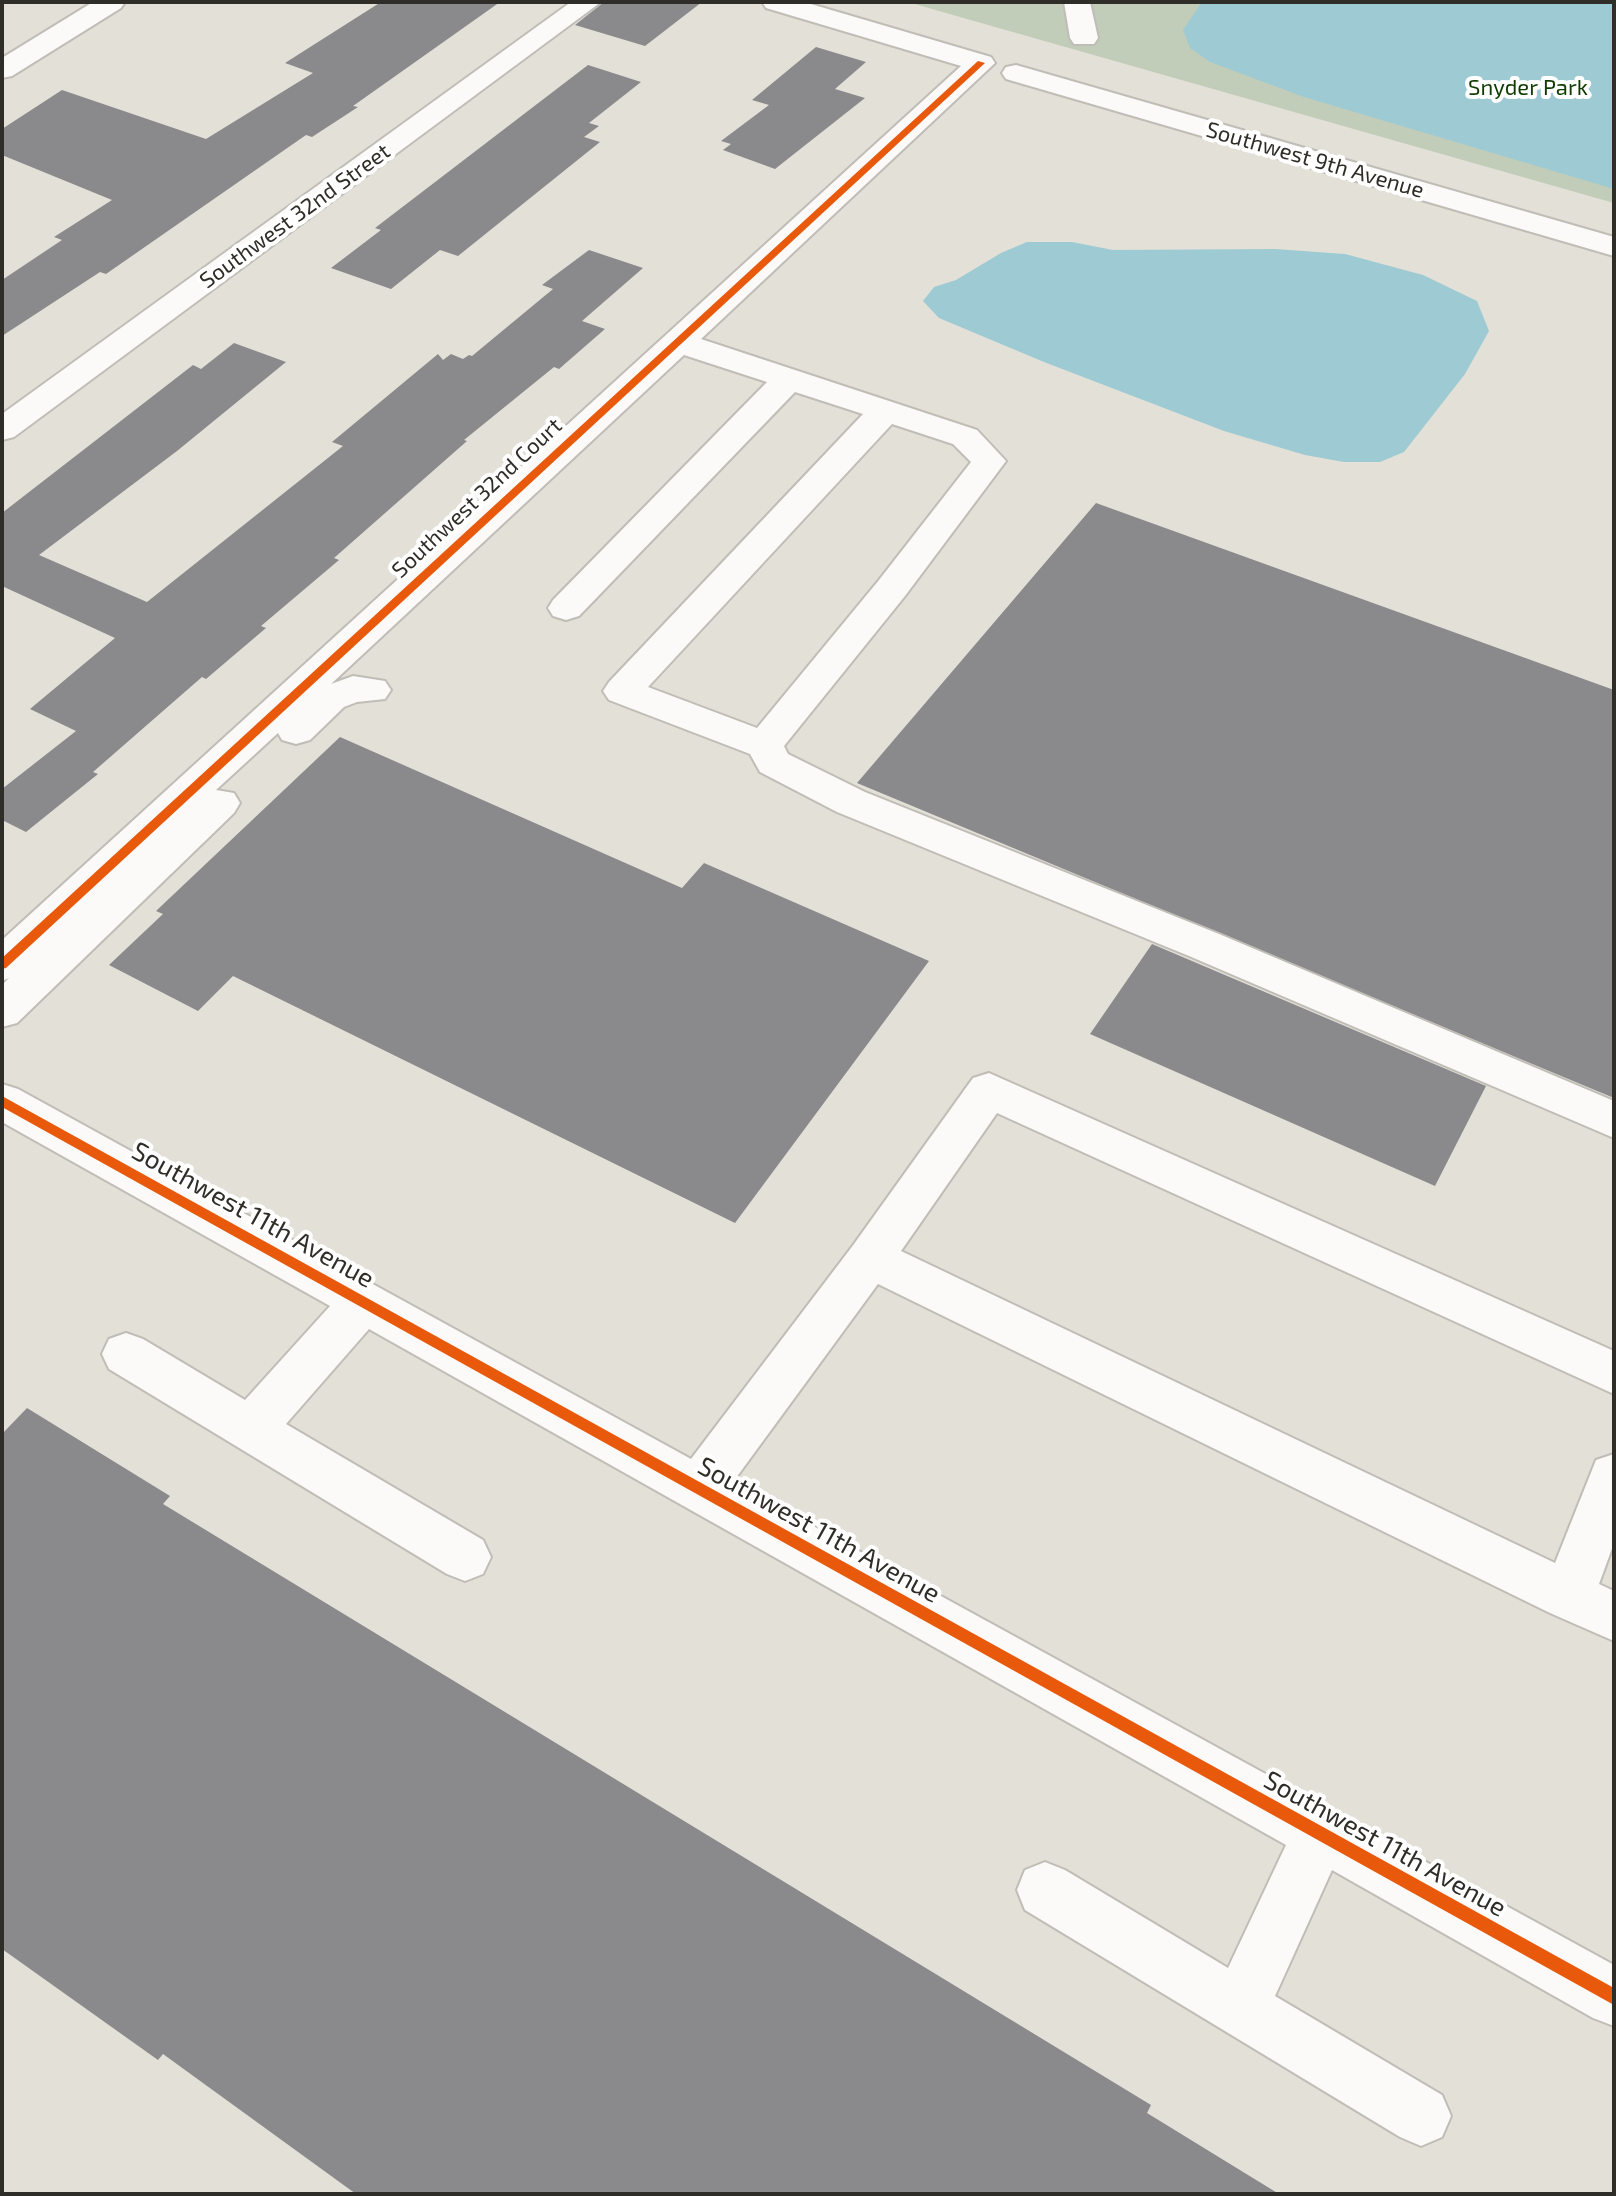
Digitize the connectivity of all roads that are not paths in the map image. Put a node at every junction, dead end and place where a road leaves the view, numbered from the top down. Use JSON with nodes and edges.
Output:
{"nodes":[{"id":1,"x":112,"y":2,"type":"edge"},
{"id":2,"x":588,"y":2,"type":"edge"},
{"id":3,"x":775,"y":2,"type":"edge"},
{"id":4,"x":1077,"y":2,"type":"edge"},
{"id":5,"x":1084,"y":38,"type":"dead end"},
{"id":6,"x":2,"y":70,"type":"edge"},
{"id":7,"x":1016,"y":73,"type":"dead end"},
{"id":8,"x":1614,"y":247,"type":"edge"},
{"id":9,"x":677,"y":342,"type":"junction"},
{"id":10,"x":789,"y":379,"type":"junction"},
{"id":11,"x":886,"y":410,"type":"junction"},
{"id":12,"x":2,"y":430,"type":"edge"},
{"id":13,"x":566,"y":608,"type":"dead end"},
{"id":14,"x":372,"y":690,"type":"dead end"},
{"id":15,"x":764,"y":745,"type":"junction"},
{"id":16,"x":2,"y":965,"type":"edge"},
{"id":17,"x":2,"y":1011,"type":"edge"},
{"id":18,"x":2,"y":1101,"type":"edge"},
{"id":19,"x":1614,"y":1120,"type":"edge"},
{"id":20,"x":870,"y":1258,"type":"junction"},
{"id":21,"x":364,"y":1301,"type":"junction"},
{"id":22,"x":126,"y":1354,"type":"dead end"},
{"id":23,"x":1614,"y":1373,"type":"edge"},
{"id":24,"x":251,"y":1428,"type":"junction"},
{"id":25,"x":1614,"y":1476,"type":"edge"},
{"id":26,"x":699,"y":1488,"type":"junction"},
{"id":27,"x":465,"y":1557,"type":"dead end"},
{"id":28,"x":1568,"y":1596,"type":"junction"},
{"id":29,"x":1614,"y":1617,"type":"edge"},
{"id":30,"x":1320,"y":1833,"type":"junction"},
{"id":31,"x":1045,"y":1890,"type":"dead end"},
{"id":32,"x":1614,"y":1997,"type":"edge"},
{"id":33,"x":1240,"y":2008,"type":"junction"},
{"id":34,"x":1421,"y":2116,"type":"dead end"}],
"edges":[{"from":1,"to":6,"type":"street"},
{"from":2,"to":12,"type":"street","name":"Southwest 32nd Street"},
{"from":3,"to":9,"type":"street","name":"Southwest 32nd Court"},
{"from":4,"to":5,"type":"street"},
{"from":7,"to":8,"type":"street","name":"Southwest 9th Avenue"},
{"from":9,"to":10,"type":"street"},
{"from":9,"to":16,"type":"street","name":"Southwest 32nd Court"},
{"from":10,"to":11,"type":"street"},
{"from":10,"to":13,"type":"street"},
{"from":11,"to":15,"type":"street"},
{"from":11,"to":15,"type":"street"},
{"from":14,"to":17,"type":"street"},
{"from":15,"to":19,"type":"street"},
{"from":18,"to":21,"type":"street","name":"Southwest 11th Avenue"},
{"from":20,"to":23,"type":"street"},
{"from":20,"to":26,"type":"street"},
{"from":20,"to":28,"type":"street"},
{"from":21,"to":24,"type":"street"},
{"from":21,"to":26,"type":"street","name":"Southwest 11th Avenue"},
{"from":22,"to":24,"type":"street"},
{"from":24,"to":27,"type":"street"},
{"from":25,"to":28,"type":"street"},
{"from":26,"to":30,"type":"street","name":"Southwest 11th Avenue"},
{"from":28,"to":29,"type":"street"},
{"from":30,"to":32,"type":"street","name":"Southwest 11th Avenue"},
{"from":30,"to":33,"type":"street"},
{"from":31,"to":33,"type":"street"},
{"from":33,"to":34,"type":"street"}]}
